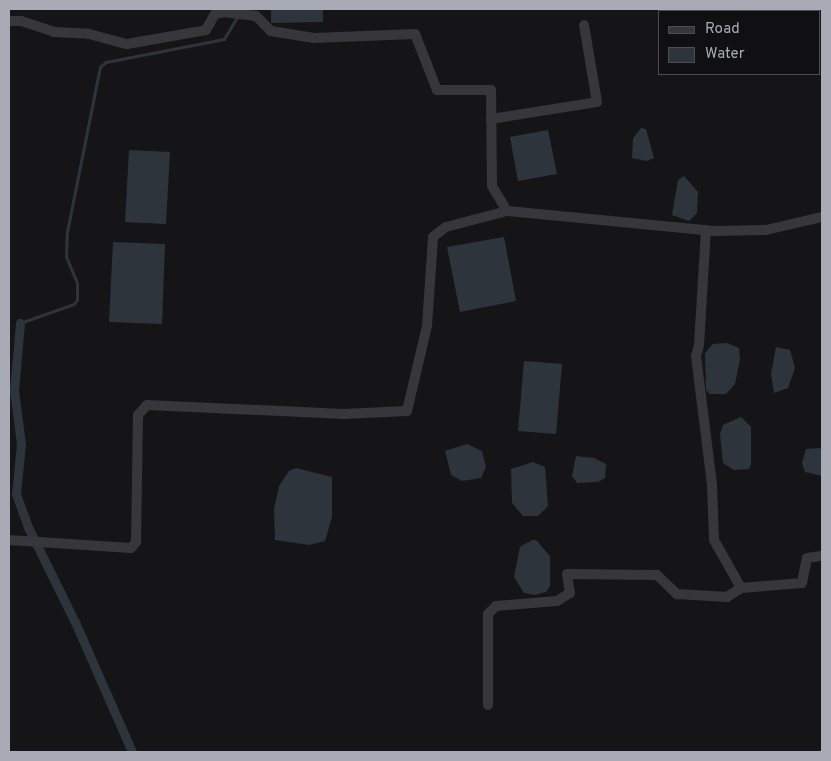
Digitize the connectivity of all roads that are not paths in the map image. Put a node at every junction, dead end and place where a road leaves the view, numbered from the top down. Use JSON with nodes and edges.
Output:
{"nodes":[{"id":1,"x":227,"y":11,"type":"edge"},
{"id":2,"x":9,"y":21,"type":"edge"},
{"id":3,"x":584,"y":25,"type":"dead end"},
{"id":4,"x":491,"y":119,"type":"junction"},
{"id":5,"x":507,"y":211,"type":"junction"},
{"id":6,"x":822,"y":217,"type":"edge"},
{"id":7,"x":706,"y":230,"type":"junction"},
{"id":8,"x":9,"y":540,"type":"edge"},
{"id":9,"x":822,"y":556,"type":"edge"},
{"id":10,"x":741,"y":588,"type":"junction"},
{"id":11,"x":488,"y":705,"type":"dead end"}],
"edges":[{"from":1,"to":2,"type":"street"},
{"from":1,"to":4,"type":"street"},
{"from":3,"to":4,"type":"street"},
{"from":4,"to":5,"type":"street"},
{"from":5,"to":7,"type":"street"},
{"from":5,"to":8,"type":"street"},
{"from":6,"to":7,"type":"street"},
{"from":7,"to":10,"type":"street"},
{"from":9,"to":10,"type":"street"},
{"from":10,"to":11,"type":"street"}]}
